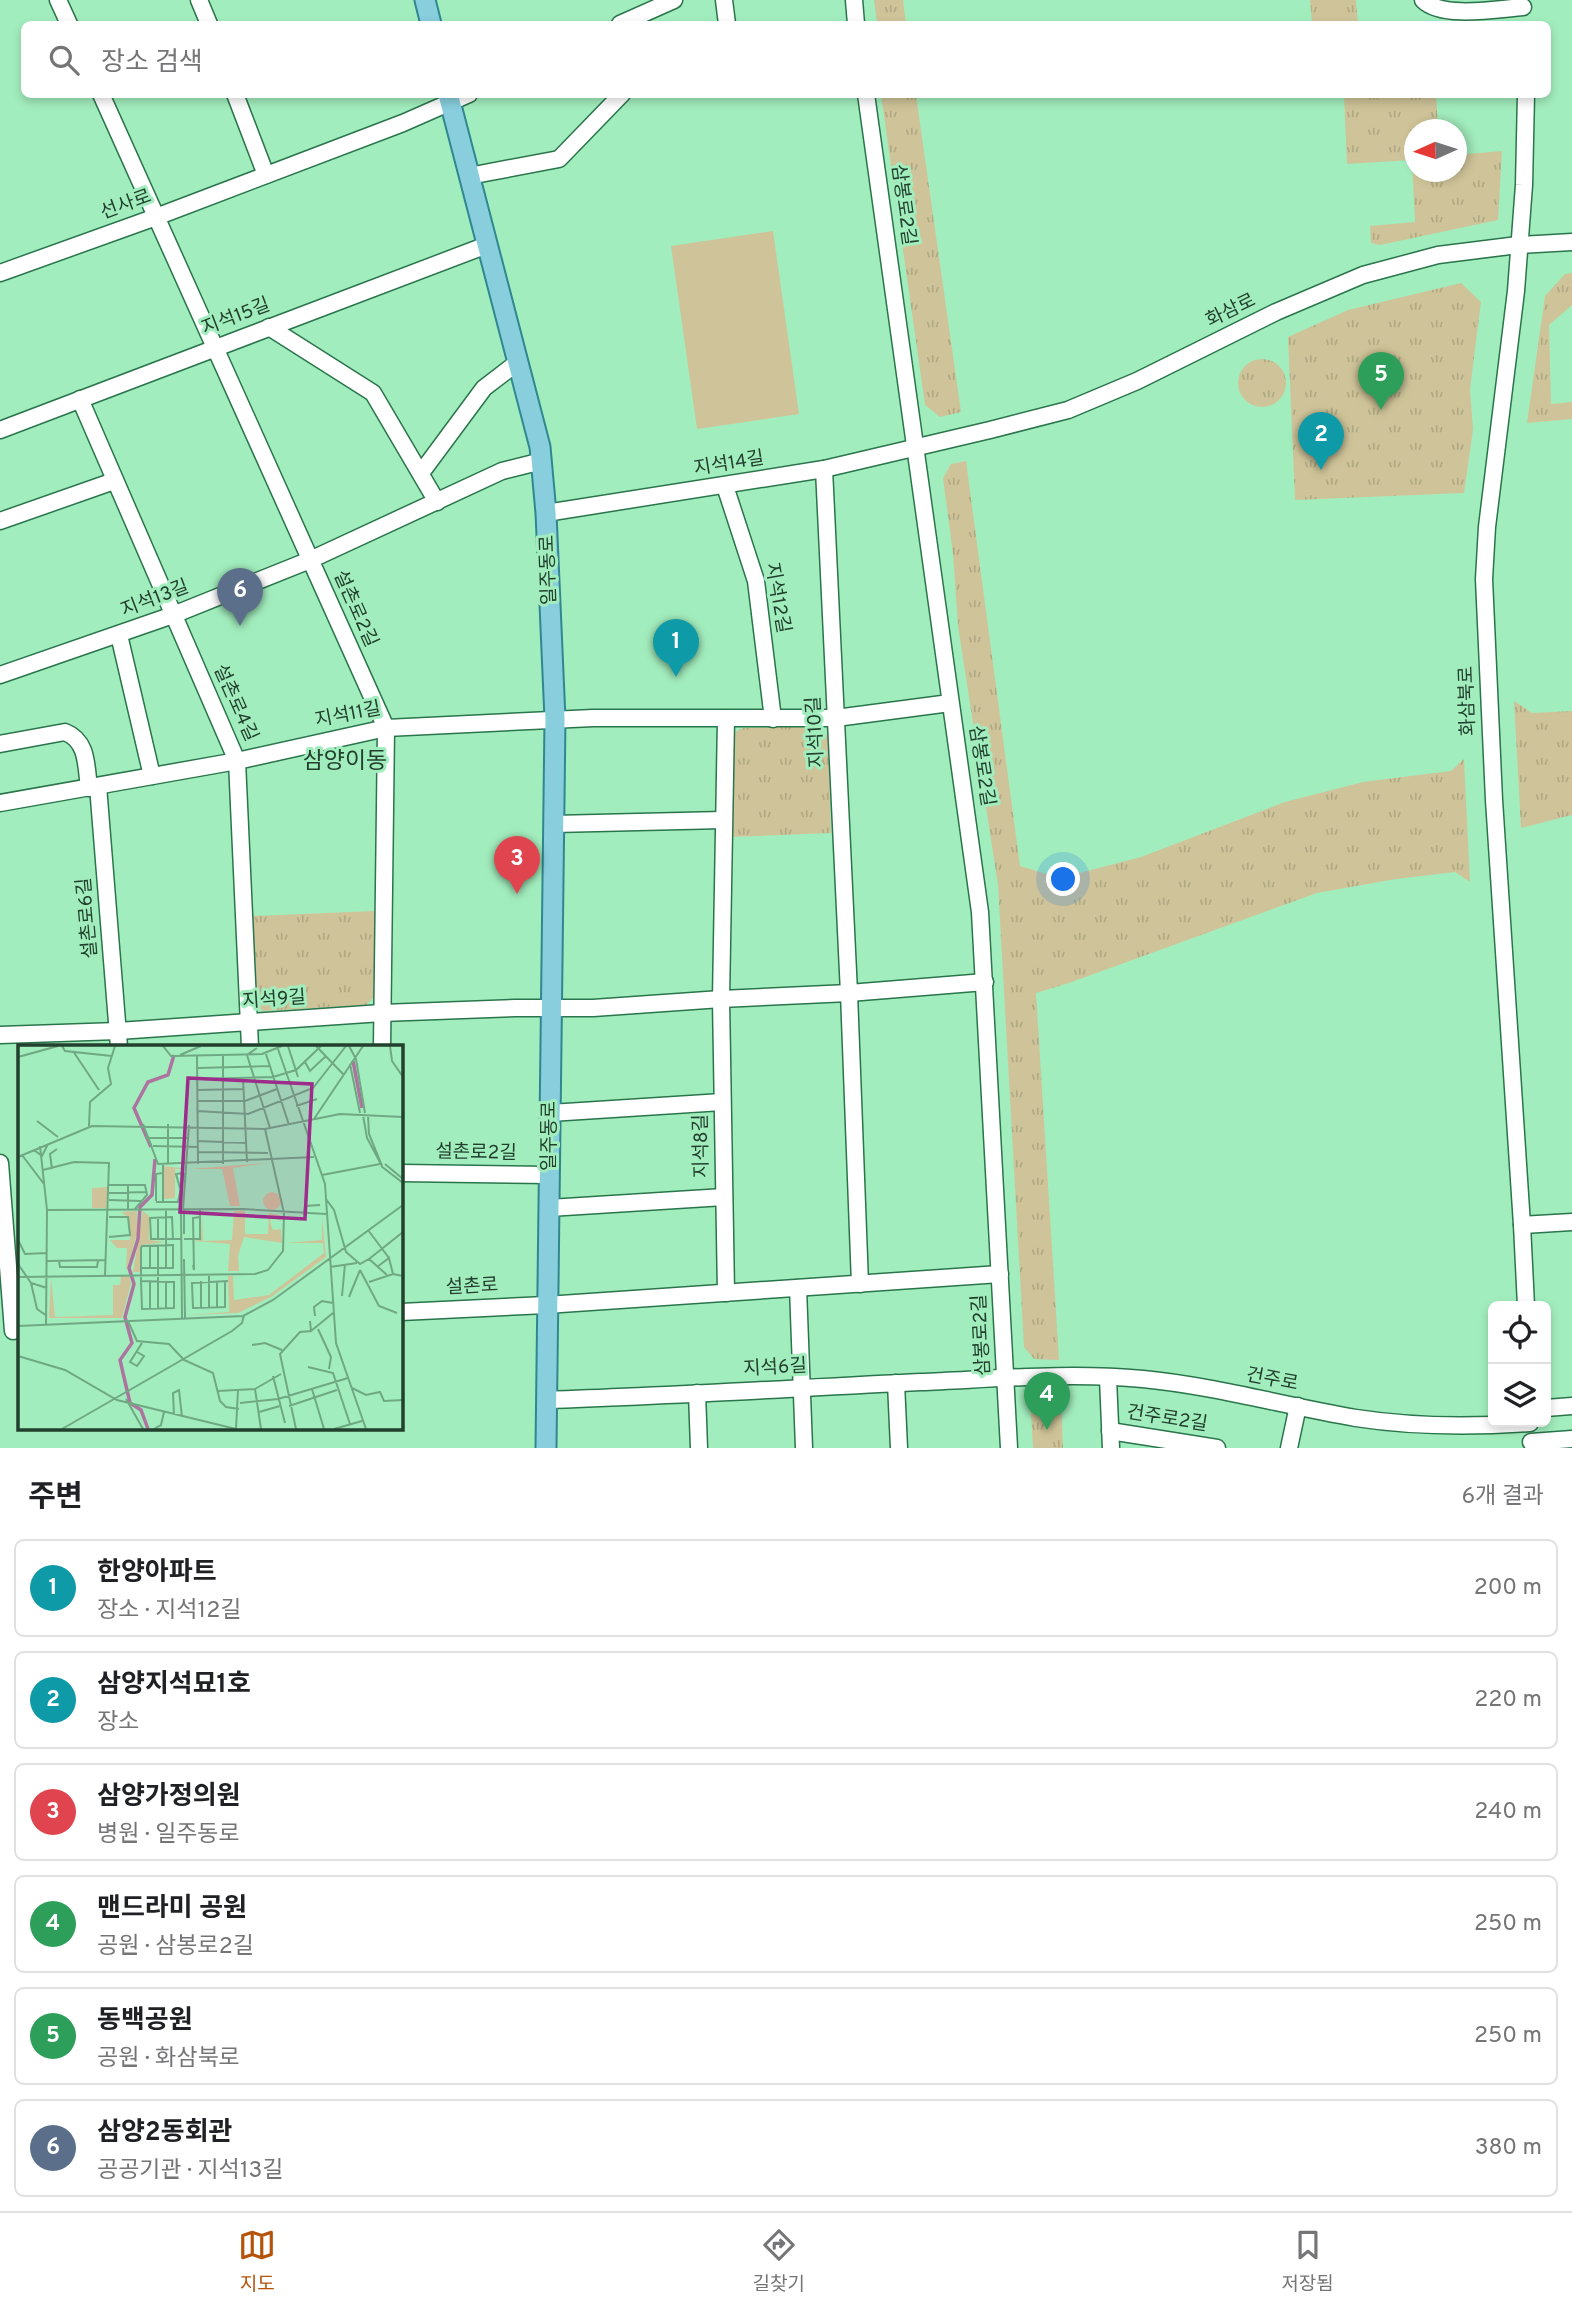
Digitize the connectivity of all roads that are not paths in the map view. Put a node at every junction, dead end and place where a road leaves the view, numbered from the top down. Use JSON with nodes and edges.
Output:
{"nodes":[{"id":1,"x":58,"y":0,"type":"edge"},
{"id":2,"x":199,"y":0,"type":"edge"},
{"id":3,"x":425,"y":0,"type":"edge"},
{"id":4,"x":674,"y":0,"type":"edge"},
{"id":5,"x":724,"y":0,"type":"edge"},
{"id":6,"x":854,"y":0,"type":"edge"},
{"id":7,"x":1423,"y":0,"type":"edge"},
{"id":8,"x":1523,"y":4,"type":"edge"},
{"id":9,"x":68,"y":21,"type":"edge"},
{"id":10,"x":207,"y":21,"type":"edge"},
{"id":11,"x":430,"y":21,"type":"edge"},
{"id":12,"x":627,"y":21,"type":"edge"},
{"id":13,"x":727,"y":21,"type":"edge"},
{"id":14,"x":856,"y":21,"type":"edge"},
{"id":15,"x":103,"y":98,"type":"edge"},
{"id":16,"x":237,"y":98,"type":"edge"},
{"id":17,"x":618,"y":98,"type":"edge"},
{"id":18,"x":867,"y":98,"type":"edge"},
{"id":19,"x":1526,"y":98,"type":"edge"},
{"id":20,"x":449,"y":99,"type":"edge"},
{"id":21,"x":266,"y":175,"type":"junction"},
{"id":22,"x":469,"y":176,"type":"junction"},
{"id":23,"x":156,"y":217,"type":"junction"},
{"id":24,"x":1572,"y":242,"type":"edge"},
{"id":25,"x":487,"y":244,"type":"junction"},
{"id":26,"x":1518,"y":245,"type":"junction"},
{"id":27,"x":0,"y":273,"type":"edge"},
{"id":28,"x":269,"y":327,"type":"junction"},
{"id":29,"x":215,"y":348,"type":"junction"},
{"id":30,"x":518,"y":362,"type":"junction"},
{"id":31,"x":80,"y":399,"type":"junction"},
{"id":32,"x":0,"y":430,"type":"edge"},
{"id":33,"x":916,"y":449,"type":"junction"},
{"id":34,"x":542,"y":461,"type":"junction"},
{"id":35,"x":824,"y":469,"type":"junction"},
{"id":36,"x":421,"y":473,"type":"junction"},
{"id":37,"x":114,"y":481,"type":"junction"},
{"id":38,"x":725,"y":486,"type":"junction"},
{"id":39,"x":437,"y":502,"type":"junction"},
{"id":40,"x":547,"y":513,"type":"junction"},
{"id":41,"x":0,"y":521,"type":"edge"},
{"id":42,"x":310,"y":560,"type":"junction"},
{"id":43,"x":173,"y":615,"type":"junction"},
{"id":44,"x":119,"y":635,"type":"junction"},
{"id":45,"x":0,"y":675,"type":"edge"},
{"id":46,"x":950,"y":703,"type":"junction"},
{"id":47,"x":836,"y":718,"type":"junction"},
{"id":48,"x":555,"y":719,"type":"junction"},
{"id":49,"x":726,"y":719,"type":"junction"},
{"id":50,"x":773,"y":719,"type":"junction"},
{"id":51,"x":386,"y":728,"type":"junction"},
{"id":52,"x":0,"y":744,"type":"edge"},
{"id":53,"x":237,"y":761,"type":"junction"},
{"id":54,"x":152,"y":776,"type":"junction"},
{"id":55,"x":93,"y":787,"type":"junction"},
{"id":56,"x":0,"y":803,"type":"edge"},
{"id":57,"x":723,"y":820,"type":"junction"},
{"id":58,"x":554,"y":824,"type":"junction"},
{"id":59,"x":985,"y":982,"type":"junction"},
{"id":60,"x":849,"y":993,"type":"junction"},
{"id":61,"x":721,"y":999,"type":"junction"},
{"id":62,"x":551,"y":1008,"type":"junction"},
{"id":63,"x":382,"y":1013,"type":"junction"},
{"id":64,"x":249,"y":1023,"type":"junction"},
{"id":65,"x":0,"y":1035,"type":"edge"},
{"id":66,"x":119,"y":1039,"type":"edge"},
{"id":67,"x":250,"y":1045,"type":"edge"},
{"id":68,"x":382,"y":1045,"type":"edge"},
{"id":69,"x":722,"y":1102,"type":"junction"},
{"id":70,"x":550,"y":1113,"type":"junction"},
{"id":71,"x":0,"y":1163,"type":"edge"},
{"id":72,"x":402,"y":1173,"type":"edge"},
{"id":73,"x":550,"y":1175,"type":"junction"},
{"id":74,"x":724,"y":1196,"type":"junction"},
{"id":75,"x":549,"y":1208,"type":"junction"},
{"id":76,"x":1572,"y":1222,"type":"edge"},
{"id":77,"x":1522,"y":1225,"type":"junction"},
{"id":78,"x":1000,"y":1274,"type":"junction"},
{"id":79,"x":860,"y":1284,"type":"junction"},
{"id":80,"x":798,"y":1288,"type":"junction"},
{"id":81,"x":726,"y":1293,"type":"junction"},
{"id":82,"x":1526,"y":1301,"type":"edge"},
{"id":83,"x":546,"y":1305,"type":"junction"},
{"id":84,"x":402,"y":1312,"type":"edge"},
{"id":85,"x":11,"y":1331,"type":"edge"},
{"id":86,"x":1006,"y":1378,"type":"junction"},
{"id":87,"x":1108,"y":1378,"type":"junction"},
{"id":88,"x":896,"y":1383,"type":"junction"},
{"id":89,"x":801,"y":1388,"type":"junction"},
{"id":90,"x":697,"y":1393,"type":"junction"},
{"id":91,"x":546,"y":1400,"type":"junction"},
{"id":92,"x":1298,"y":1406,"type":"junction"},
{"id":93,"x":1572,"y":1406,"type":"edge"},
{"id":94,"x":1551,"y":1408,"type":"edge"},
{"id":95,"x":1488,"y":1424,"type":"edge"},
{"id":96,"x":1530,"y":1427,"type":"edge"},
{"id":97,"x":1572,"y":1439,"type":"edge"},
{"id":98,"x":1111,"y":1440,"type":"edge"},
{"id":99,"x":1531,"y":1445,"type":"edge"},
{"id":100,"x":546,"y":1448,"type":"edge"},
{"id":101,"x":699,"y":1448,"type":"edge"},
{"id":102,"x":804,"y":1448,"type":"edge"},
{"id":103,"x":899,"y":1448,"type":"edge"},
{"id":104,"x":1009,"y":1448,"type":"edge"},
{"id":105,"x":1217,"y":1448,"type":"edge"},
{"id":106,"x":1289,"y":1448,"type":"edge"}],
"edges":[{"from":1,"to":9,"type":"street"},
{"from":2,"to":10,"type":"street"},
{"from":3,"to":11,"type":"main road"},
{"from":4,"to":12,"type":"street"},
{"from":5,"to":13,"type":"street"},
{"from":6,"to":14,"type":"street"},
{"from":7,"to":8,"type":"street"},
{"from":15,"to":23,"type":"street","name":"설촌로2길"},
{"from":16,"to":21,"type":"street"},
{"from":17,"to":22,"type":"street"},
{"from":18,"to":33,"type":"street","name":"삼봉로2길"},
{"from":19,"to":26,"type":"street","name":"화삼북로"},
{"from":20,"to":21,"type":"street","name":"선사로"},
{"from":20,"to":22,"type":"main road","name":"일주동로"},
{"from":21,"to":23,"type":"street","name":"선사로"},
{"from":22,"to":25,"type":"main road","name":"일주동로"},
{"from":23,"to":27,"type":"street","name":"선사로"},
{"from":23,"to":29,"type":"street","name":"설촌로2길"},
{"from":24,"to":26,"type":"street","name":"화삼로"},
{"from":25,"to":28,"type":"street","name":"지석15길"},
{"from":25,"to":30,"type":"main road","name":"일주동로"},
{"from":26,"to":33,"type":"street","name":"화삼로"},
{"from":26,"to":77,"type":"street","name":"화삼북로"},
{"from":28,"to":29,"type":"street","name":"지석15길"},
{"from":28,"to":36,"type":"street"},
{"from":29,"to":31,"type":"street","name":"지석15길"},
{"from":29,"to":42,"type":"street","name":"설촌로2길"},
{"from":30,"to":34,"type":"main road","name":"일주동로"},
{"from":30,"to":36,"type":"street"},
{"from":31,"to":32,"type":"street","name":"지석15길"},
{"from":31,"to":37,"type":"street","name":"설촌로4길"},
{"from":33,"to":35,"type":"street","name":"지석14길"},
{"from":33,"to":46,"type":"street","name":"삼봉로2길"},
{"from":34,"to":39,"type":"street","name":"지석13길"},
{"from":34,"to":40,"type":"main road","name":"일주동로"},
{"from":35,"to":38,"type":"street","name":"지석14길"},
{"from":35,"to":47,"type":"street","name":"지석10길"},
{"from":36,"to":39,"type":"street"},
{"from":37,"to":41,"type":"street"},
{"from":37,"to":43,"type":"street","name":"설촌로4길"},
{"from":38,"to":40,"type":"street","name":"지석14길"},
{"from":38,"to":50,"type":"street","name":"지석12길"},
{"from":39,"to":42,"type":"street","name":"지석13길"},
{"from":40,"to":48,"type":"main road","name":"일주동로"},
{"from":42,"to":43,"type":"street","name":"지석13길"},
{"from":42,"to":51,"type":"street","name":"설촌로2길"},
{"from":43,"to":44,"type":"street","name":"지석13길"},
{"from":43,"to":53,"type":"street","name":"설촌로4길"},
{"from":44,"to":45,"type":"street","name":"지석13길"},
{"from":44,"to":54,"type":"street"},
{"from":46,"to":47,"type":"street"},
{"from":46,"to":59,"type":"street","name":"삼봉로2길"},
{"from":47,"to":50,"type":"street"},
{"from":47,"to":60,"type":"street","name":"지석10길"},
{"from":48,"to":49,"type":"street"},
{"from":48,"to":51,"type":"street","name":"지석11길"},
{"from":48,"to":58,"type":"main road","name":"일주동로"},
{"from":49,"to":50,"type":"street"},
{"from":49,"to":57,"type":"street"},
{"from":51,"to":53,"type":"street","name":"지석11길"},
{"from":51,"to":63,"type":"street","name":"설촌로2길"},
{"from":52,"to":55,"type":"street"},
{"from":53,"to":54,"type":"street","name":"지석11길"},
{"from":53,"to":64,"type":"street","name":"설촌로4길"},
{"from":54,"to":55,"type":"street","name":"지석11길"},
{"from":55,"to":56,"type":"street","name":"지석11길"},
{"from":55,"to":66,"type":"street","name":"설촌로6길"},
{"from":57,"to":58,"type":"street"},
{"from":57,"to":61,"type":"street"},
{"from":58,"to":62,"type":"main road","name":"일주동로"},
{"from":59,"to":60,"type":"street"},
{"from":59,"to":78,"type":"street","name":"삼봉로2길"},
{"from":60,"to":61,"type":"street"},
{"from":60,"to":79,"type":"street"},
{"from":61,"to":62,"type":"street"},
{"from":61,"to":69,"type":"street","name":"지석8길"},
{"from":62,"to":63,"type":"street","name":"지석9길"},
{"from":62,"to":70,"type":"main road","name":"일주동로"},
{"from":63,"to":64,"type":"street","name":"지석9길"},
{"from":63,"to":68,"type":"street","name":"설촌로2길"},
{"from":64,"to":66,"type":"street","name":"지석9길"},
{"from":64,"to":67,"type":"street","name":"설촌로4길"},
{"from":65,"to":66,"type":"street","name":"지석9길"},
{"from":69,"to":70,"type":"street"},
{"from":69,"to":74,"type":"street","name":"지석8길"},
{"from":70,"to":73,"type":"main road","name":"일주동로"},
{"from":71,"to":85,"type":"street"},
{"from":72,"to":73,"type":"street","name":"설촌로2길"},
{"from":73,"to":75,"type":"main road","name":"일주동로"},
{"from":74,"to":75,"type":"street"},
{"from":74,"to":81,"type":"street","name":"지석8길"},
{"from":75,"to":83,"type":"main road","name":"일주동로"},
{"from":76,"to":77,"type":"street"},
{"from":77,"to":82,"type":"street","name":"화삼북로"},
{"from":78,"to":79,"type":"street"},
{"from":78,"to":86,"type":"street","name":"삼봉로2길"},
{"from":79,"to":80,"type":"street"},
{"from":80,"to":81,"type":"street"},
{"from":80,"to":89,"type":"street"},
{"from":81,"to":83,"type":"street"},
{"from":83,"to":84,"type":"street","name":"설촌로"},
{"from":83,"to":91,"type":"main road","name":"일주동로"},
{"from":86,"to":87,"type":"street","name":"건주로"},
{"from":86,"to":88,"type":"street","name":"지석6길"},
{"from":86,"to":104,"type":"street","name":"삼봉로2길"},
{"from":87,"to":92,"type":"street","name":"건주로"},
{"from":87,"to":98,"type":"street","name":"건주로2길"},
{"from":88,"to":89,"type":"street","name":"지석6길"},
{"from":88,"to":103,"type":"street"},
{"from":89,"to":90,"type":"street","name":"지석6길"},
{"from":89,"to":102,"type":"street"},
{"from":90,"to":91,"type":"street","name":"지석6길"},
{"from":90,"to":101,"type":"street"},
{"from":91,"to":100,"type":"main road","name":"일주동로"},
{"from":92,"to":95,"type":"street","name":"건주로"},
{"from":92,"to":106,"type":"street"},
{"from":93,"to":94,"type":"street"},
{"from":96,"to":99,"type":"street"},
{"from":97,"to":99,"type":"street"},
{"from":98,"to":105,"type":"street","name":"건주로2길"}]}
